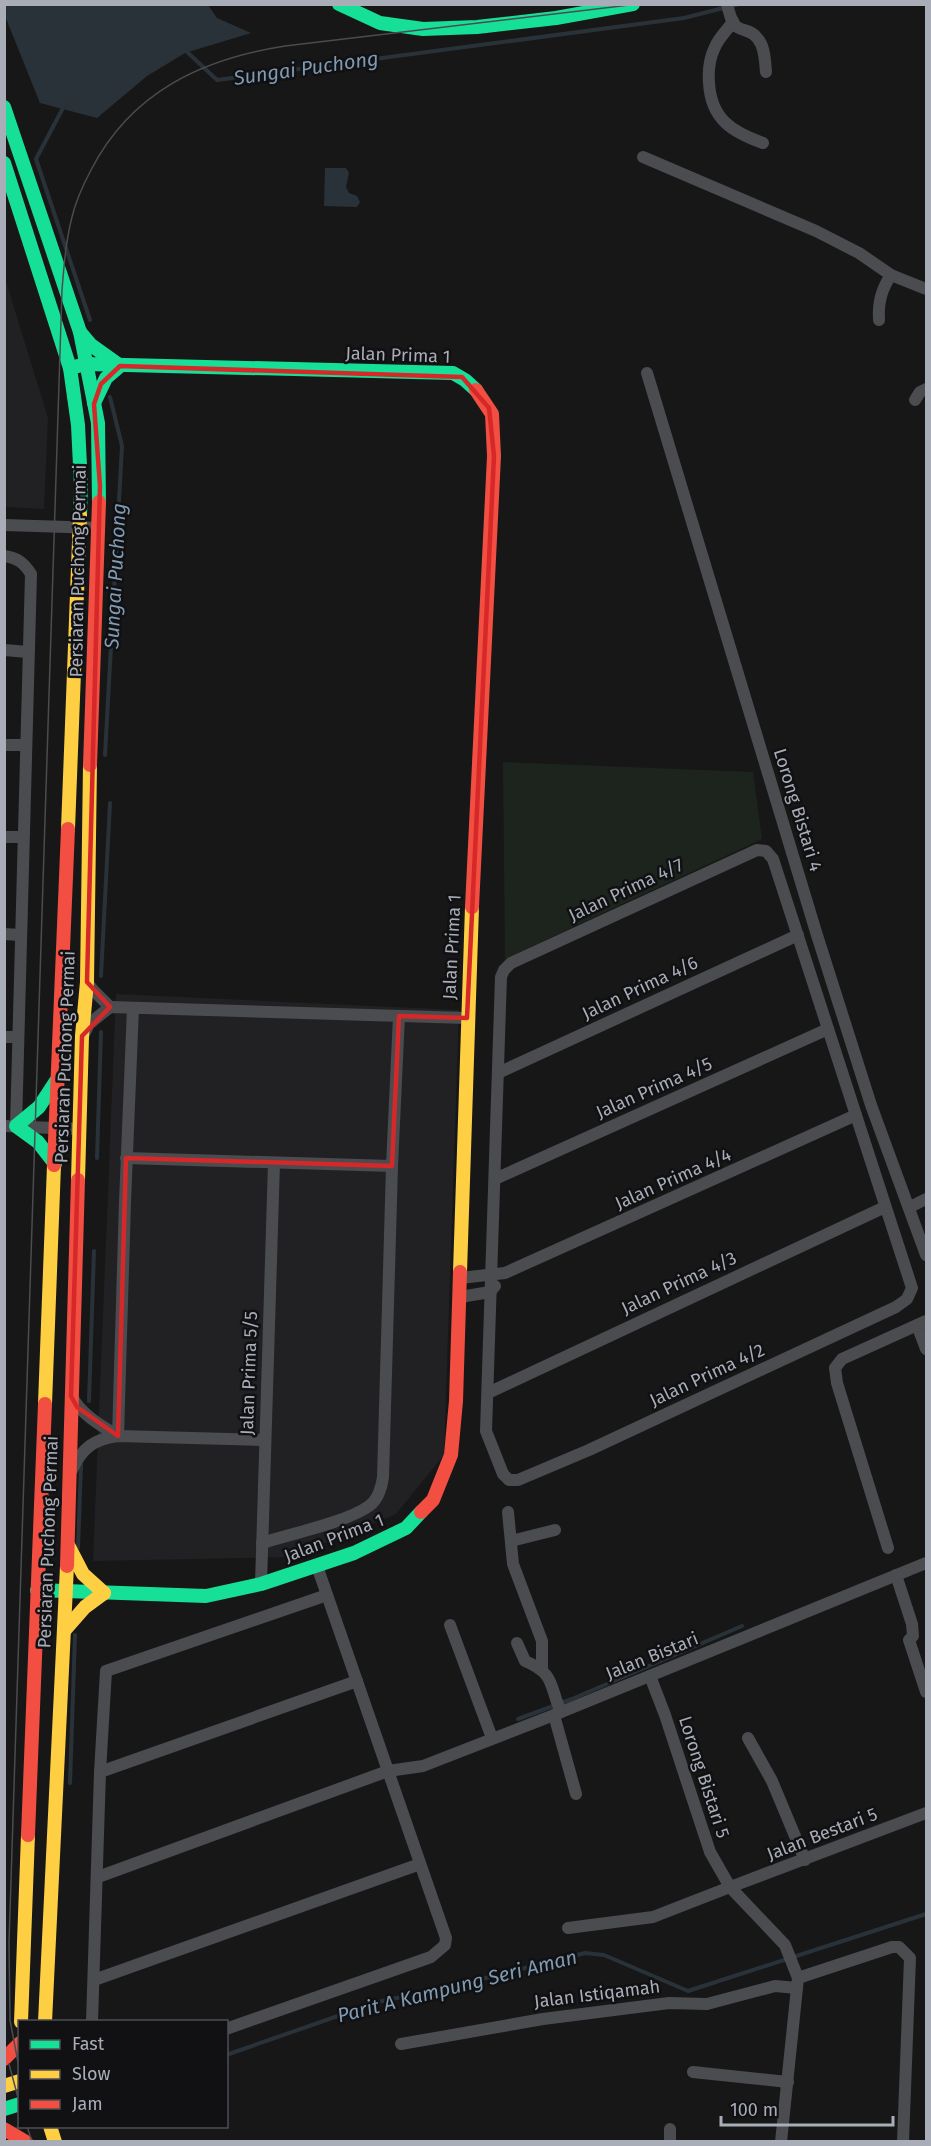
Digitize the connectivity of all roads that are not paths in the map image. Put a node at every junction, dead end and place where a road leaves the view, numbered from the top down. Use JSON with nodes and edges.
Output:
{"nodes":[{"id":1,"x":339,"y":4,"type":"edge"},
{"id":2,"x":633,"y":4,"type":"edge"},
{"id":3,"x":730,"y":13,"type":"edge"},
{"id":4,"x":766,"y":72,"type":"dead end"},
{"id":5,"x":4,"y":107,"type":"edge"},
{"id":6,"x":763,"y":143,"type":"dead end"},
{"id":7,"x":643,"y":157,"type":"dead end"},
{"id":8,"x":4,"y":163,"type":"edge"},
{"id":9,"x":891,"y":275,"type":"junction"},
{"id":10,"x":927,"y":289,"type":"edge"},
{"id":11,"x":879,"y":320,"type":"dead end"},
{"id":12,"x":80,"y":332,"type":"junction"},
{"id":13,"x":86,"y":364,"type":"junction"},
{"id":14,"x":120,"y":366,"type":"junction"},
{"id":15,"x":70,"y":368,"type":"junction"},
{"id":16,"x":647,"y":373,"type":"dead end"},
{"id":17,"x":927,"y":389,"type":"edge"},
{"id":18,"x":915,"y":400,"type":"dead end"},
{"id":19,"x":94,"y":404,"type":"junction"},
{"id":20,"x":4,"y":525,"type":"edge"},
{"id":21,"x":79,"y":528,"type":"junction"},
{"id":22,"x":99,"y":528,"type":"junction"},
{"id":23,"x":4,"y":556,"type":"edge"},
{"id":24,"x":4,"y":651,"type":"edge"},
{"id":25,"x":28,"y":652,"type":"junction"},
{"id":26,"x":4,"y":745,"type":"edge"},
{"id":27,"x":26,"y":746,"type":"junction"},
{"id":28,"x":90,"y":778,"type":"junction"},
{"id":29,"x":70,"y":779,"type":"junction"},
{"id":30,"x":4,"y":837,"type":"edge"},
{"id":31,"x":23,"y":837,"type":"junction"},
{"id":32,"x":4,"y":934,"type":"edge"},
{"id":33,"x":20,"y":935,"type":"junction"},
{"id":34,"x":798,"y":935,"type":"junction"},
{"id":35,"x":87,"y":982,"type":"junction"},
{"id":36,"x":110,"y":1007,"type":"junction"},
{"id":37,"x":133,"y":1008,"type":"junction"},
{"id":38,"x":399,"y":1016,"type":"junction"},
{"id":39,"x":467,"y":1018,"type":"junction"},
{"id":40,"x":828,"y":1029,"type":"junction"},
{"id":41,"x":82,"y":1036,"type":"junction"},
{"id":42,"x":11,"y":1037,"type":"edge"},
{"id":43,"x":498,"y":1073,"type":"junction"},
{"id":44,"x":58,"y":1077,"type":"junction"},
{"id":45,"x":856,"y":1115,"type":"junction"},
{"id":46,"x":10,"y":1126,"type":"edge"},
{"id":47,"x":56,"y":1128,"type":"junction"},
{"id":48,"x":80,"y":1129,"type":"junction"},
{"id":49,"x":126,"y":1158,"type":"junction"},
{"id":50,"x":274,"y":1163,"type":"junction"},
{"id":51,"x":55,"y":1164,"type":"junction"},
{"id":52,"x":392,"y":1166,"type":"junction"},
{"id":53,"x":495,"y":1179,"type":"junction"},
{"id":54,"x":927,"y":1199,"type":"edge"},
{"id":55,"x":885,"y":1207,"type":"junction"},
{"id":56,"x":910,"y":1207,"type":"junction"},
{"id":57,"x":927,"y":1255,"type":"edge"},
{"id":58,"x":505,"y":1273,"type":"junction"},
{"id":59,"x":491,"y":1275,"type":"junction"},
{"id":60,"x":460,"y":1278,"type":"junction"},
{"id":61,"x":490,"y":1292,"type":"junction"},
{"id":62,"x":459,"y":1297,"type":"junction"},
{"id":63,"x":922,"y":1323,"type":"edge"},
{"id":64,"x":927,"y":1349,"type":"edge"},
{"id":65,"x":488,"y":1393,"type":"junction"},
{"id":66,"x":71,"y":1396,"type":"junction"},
{"id":67,"x":118,"y":1436,"type":"junction"},
{"id":68,"x":265,"y":1440,"type":"junction"},
{"id":69,"x":69,"y":1477,"type":"junction"},
{"id":70,"x":508,"y":1512,"type":"dead end"},
{"id":71,"x":555,"y":1530,"type":"dead end"},
{"id":72,"x":511,"y":1540,"type":"junction"},
{"id":73,"x":66,"y":1541,"type":"junction"},
{"id":74,"x":262,"y":1543,"type":"junction"},
{"id":75,"x":888,"y":1548,"type":"dead end"},
{"id":76,"x":927,"y":1563,"type":"edge"},
{"id":77,"x":317,"y":1566,"type":"junction"},
{"id":78,"x":896,"y":1575,"type":"junction"},
{"id":79,"x":261,"y":1584,"type":"junction"},
{"id":80,"x":38,"y":1590,"type":"junction"},
{"id":81,"x":66,"y":1592,"type":"junction"},
{"id":82,"x":104,"y":1593,"type":"junction"},
{"id":83,"x":327,"y":1595,"type":"junction"},
{"id":84,"x":450,"y":1625,"type":"dead end"},
{"id":85,"x":64,"y":1631,"type":"junction"},
{"id":86,"x":517,"y":1643,"type":"dead end"},
{"id":87,"x":542,"y":1668,"type":"junction"},
{"id":88,"x":650,"y":1676,"type":"junction"},
{"id":89,"x":357,"y":1681,"type":"junction"},
{"id":90,"x":927,"y":1692,"type":"edge"},
{"id":91,"x":558,"y":1709,"type":"junction"},
{"id":92,"x":492,"y":1738,"type":"junction"},
{"id":93,"x":748,"y":1738,"type":"dead end"},
{"id":94,"x":388,"y":1771,"type":"junction"},
{"id":95,"x":100,"y":1772,"type":"junction"},
{"id":96,"x":576,"y":1794,"type":"dead end"},
{"id":97,"x":927,"y":1813,"type":"edge"},
{"id":98,"x":806,"y":1860,"type":"junction"},
{"id":99,"x":420,"y":1864,"type":"junction"},
{"id":100,"x":98,"y":1877,"type":"junction"},
{"id":101,"x":729,"y":1887,"type":"junction"},
{"id":102,"x":568,"y":1928,"type":"dead end"},
{"id":103,"x":94,"y":1980,"type":"junction"},
{"id":104,"x":797,"y":1983,"type":"junction"},
{"id":105,"x":21,"y":2020,"type":"edge"},
{"id":106,"x":45,"y":2020,"type":"edge"},
{"id":107,"x":92,"y":2020,"type":"edge"},
{"id":108,"x":228,"y":2028,"type":"edge"},
{"id":109,"x":401,"y":2044,"type":"dead end"},
{"id":110,"x":18,"y":2045,"type":"edge"},
{"id":111,"x":4,"y":2059,"type":"edge"},
{"id":112,"x":693,"y":2072,"type":"dead end"},
{"id":113,"x":788,"y":2082,"type":"junction"},
{"id":114,"x":4,"y":2128,"type":"edge"},
{"id":115,"x":27,"y":2142,"type":"edge"},
{"id":116,"x":781,"y":2142,"type":"edge"},
{"id":117,"x":903,"y":2142,"type":"edge"}],
"edges":[{"from":1,"to":2,"type":"main road"},
{"from":3,"to":4,"type":"street"},
{"from":3,"to":6,"type":"street"},
{"from":5,"to":12,"type":"main road","name":"Persiaran Puchong Permai"},
{"from":7,"to":9,"type":"street"},
{"from":8,"to":15,"type":"main road","name":"Persiaran Puchong Permai"},
{"from":9,"to":10,"type":"street"},
{"from":9,"to":11,"type":"street"},
{"from":12,"to":13,"type":"main road","name":"Persiaran Puchong Permai"},
{"from":12,"to":14,"type":"main road"},
{"from":13,"to":14,"type":"main road","name":"Jalan Prima 1"},
{"from":13,"to":15,"type":"main road","name":"Jalan Prima 1"},
{"from":13,"to":19,"type":"main road","name":"Persiaran Puchong Permai"},
{"from":14,"to":19,"type":"main road"},
{"from":14,"to":39,"type":"main road","name":"Jalan Prima 1"},
{"from":15,"to":21,"type":"main road","name":"Persiaran Puchong Permai"},
{"from":16,"to":56,"type":"street","name":"Lorong Bistari 4"},
{"from":17,"to":18,"type":"street"},
{"from":19,"to":22,"type":"main road","name":"Persiaran Puchong Permai"},
{"from":20,"to":21,"type":"street"},
{"from":21,"to":22,"type":"street"},
{"from":21,"to":29,"type":"main road","name":"Persiaran Puchong Permai"},
{"from":22,"to":28,"type":"main road","name":"Persiaran Puchong Permai"},
{"from":23,"to":25,"type":"street"},
{"from":24,"to":25,"type":"street"},
{"from":25,"to":27,"type":"street"},
{"from":26,"to":27,"type":"street"},
{"from":27,"to":31,"type":"street"},
{"from":28,"to":29,"type":"main road"},
{"from":28,"to":35,"type":"main road","name":"Persiaran Puchong Permai"},
{"from":29,"to":44,"type":"main road","name":"Persiaran Puchong Permai"},
{"from":30,"to":31,"type":"street"},
{"from":31,"to":33,"type":"street"},
{"from":32,"to":33,"type":"street"},
{"from":33,"to":42,"type":"street"},
{"from":34,"to":40,"type":"street"},
{"from":34,"to":43,"type":"street","name":"Jalan Prima 4/6"},
{"from":34,"to":43,"type":"street","name":"Jalan Prima 4/7"},
{"from":35,"to":36,"type":"street"},
{"from":35,"to":41,"type":"main road","name":"Persiaran Puchong Permai"},
{"from":36,"to":37,"type":"street"},
{"from":36,"to":41,"type":"street"},
{"from":37,"to":38,"type":"street"},
{"from":37,"to":49,"type":"street"},
{"from":38,"to":39,"type":"street"},
{"from":38,"to":52,"type":"street"},
{"from":39,"to":60,"type":"main road","name":"Jalan Prima 1"},
{"from":40,"to":45,"type":"street"},
{"from":40,"to":53,"type":"street","name":"Jalan Prima 4/5"},
{"from":41,"to":48,"type":"main road","name":"Persiaran Puchong Permai"},
{"from":42,"to":46,"type":"street"},
{"from":43,"to":53,"type":"street"},
{"from":44,"to":46,"type":"main road"},
{"from":44,"to":47,"type":"main road","name":"Persiaran Puchong Permai"},
{"from":45,"to":55,"type":"street"},
{"from":45,"to":58,"type":"street","name":"Jalan Prima 4/4"},
{"from":46,"to":47,"type":"street"},
{"from":46,"to":51,"type":"main road"},
{"from":47,"to":48,"type":"street"},
{"from":47,"to":51,"type":"main road","name":"Persiaran Puchong Permai"},
{"from":48,"to":66,"type":"main road","name":"Persiaran Puchong Permai"},
{"from":49,"to":50,"type":"street"},
{"from":49,"to":67,"type":"street"},
{"from":50,"to":52,"type":"street"},
{"from":50,"to":68,"type":"street","name":"Jalan Prima 5/5"},
{"from":51,"to":80,"type":"main road","name":"Persiaran Puchong Permai"},
{"from":52,"to":74,"type":"street"},
{"from":53,"to":59,"type":"street"},
{"from":54,"to":56,"type":"street"},
{"from":55,"to":65,"type":"street","name":"Jalan Prima 4/3"},
{"from":55,"to":65,"type":"street","name":"Jalan Prima 4/2"},
{"from":56,"to":57,"type":"street","name":"Lorong Bistari 4"},
{"from":58,"to":59,"type":"street","name":"Jalan Prima 4/4"},
{"from":58,"to":61,"type":"street","name":"Jalan Prima 4/4"},
{"from":59,"to":60,"type":"street","name":"Jalan Prima 4/4"},
{"from":59,"to":61,"type":"street"},
{"from":60,"to":62,"type":"main road","name":"Jalan Prima 1"},
{"from":61,"to":62,"type":"street"},
{"from":61,"to":65,"type":"street"},
{"from":62,"to":77,"type":"main road","name":"Jalan Prima 1"},
{"from":63,"to":64,"type":"street"},
{"from":63,"to":75,"type":"street"},
{"from":66,"to":67,"type":"street"},
{"from":66,"to":69,"type":"main road","name":"Persiaran Puchong Permai"},
{"from":67,"to":68,"type":"street"},
{"from":67,"to":69,"type":"street"},
{"from":68,"to":74,"type":"street","name":"Jalan Prima 5/5"},
{"from":69,"to":73,"type":"main road","name":"Persiaran Puchong Permai"},
{"from":70,"to":72,"type":"street"},
{"from":71,"to":72,"type":"street"},
{"from":72,"to":87,"type":"street"},
{"from":73,"to":81,"type":"main road","name":"Persiaran Puchong Permai"},
{"from":73,"to":82,"type":"main road"},
{"from":74,"to":79,"type":"street","name":"Jalan Prima 5/5"},
{"from":76,"to":78,"type":"street","name":"Jalan Bistari"},
{"from":77,"to":79,"type":"main road","name":"Jalan Prima 1"},
{"from":77,"to":83,"type":"street"},
{"from":78,"to":88,"type":"street","name":"Jalan Bistari"},
{"from":78,"to":90,"type":"street"},
{"from":79,"to":82,"type":"main road","name":"Jalan Prima 1"},
{"from":80,"to":81,"type":"main road","name":"Jalan Prima 1"},
{"from":80,"to":105,"type":"main road","name":"Persiaran Puchong Permai"},
{"from":81,"to":82,"type":"main road","name":"Jalan Prima 1"},
{"from":81,"to":85,"type":"main road","name":"Persiaran Puchong Permai"},
{"from":82,"to":85,"type":"main road"},
{"from":83,"to":89,"type":"street"},
{"from":83,"to":95,"type":"street"},
{"from":84,"to":92,"type":"street"},
{"from":85,"to":106,"type":"main road","name":"Persiaran Puchong Permai"},
{"from":86,"to":87,"type":"street"},
{"from":87,"to":91,"type":"street"},
{"from":88,"to":91,"type":"street","name":"Jalan Bistari"},
{"from":88,"to":101,"type":"street","name":"Lorong Bistari 5"},
{"from":89,"to":94,"type":"street"},
{"from":89,"to":95,"type":"street"},
{"from":91,"to":92,"type":"street","name":"Jalan Bistari"},
{"from":91,"to":96,"type":"street"},
{"from":92,"to":94,"type":"street","name":"Jalan Bistari"},
{"from":93,"to":98,"type":"street"},
{"from":94,"to":99,"type":"street"},
{"from":94,"to":100,"type":"street","name":"Jalan Bistari"},
{"from":95,"to":100,"type":"street"},
{"from":97,"to":98,"type":"street","name":"Jalan Bestari 5"},
{"from":98,"to":101,"type":"street","name":"Jalan Bestari 5"},
{"from":99,"to":103,"type":"street"},
{"from":99,"to":108,"type":"street"},
{"from":100,"to":103,"type":"street"},
{"from":101,"to":102,"type":"street","name":"Jalan Bestari 5"},
{"from":101,"to":104,"type":"street","name":"Lorong Bistari 5"},
{"from":103,"to":107,"type":"street"},
{"from":104,"to":109,"type":"street","name":"Jalan Istiqamah"},
{"from":104,"to":113,"type":"street"},
{"from":104,"to":117,"type":"street","name":"Jalan Istiqamah"},
{"from":110,"to":111,"type":"main road"},
{"from":112,"to":113,"type":"street"},
{"from":113,"to":116,"type":"street"},
{"from":114,"to":115,"type":"main road"}]}
